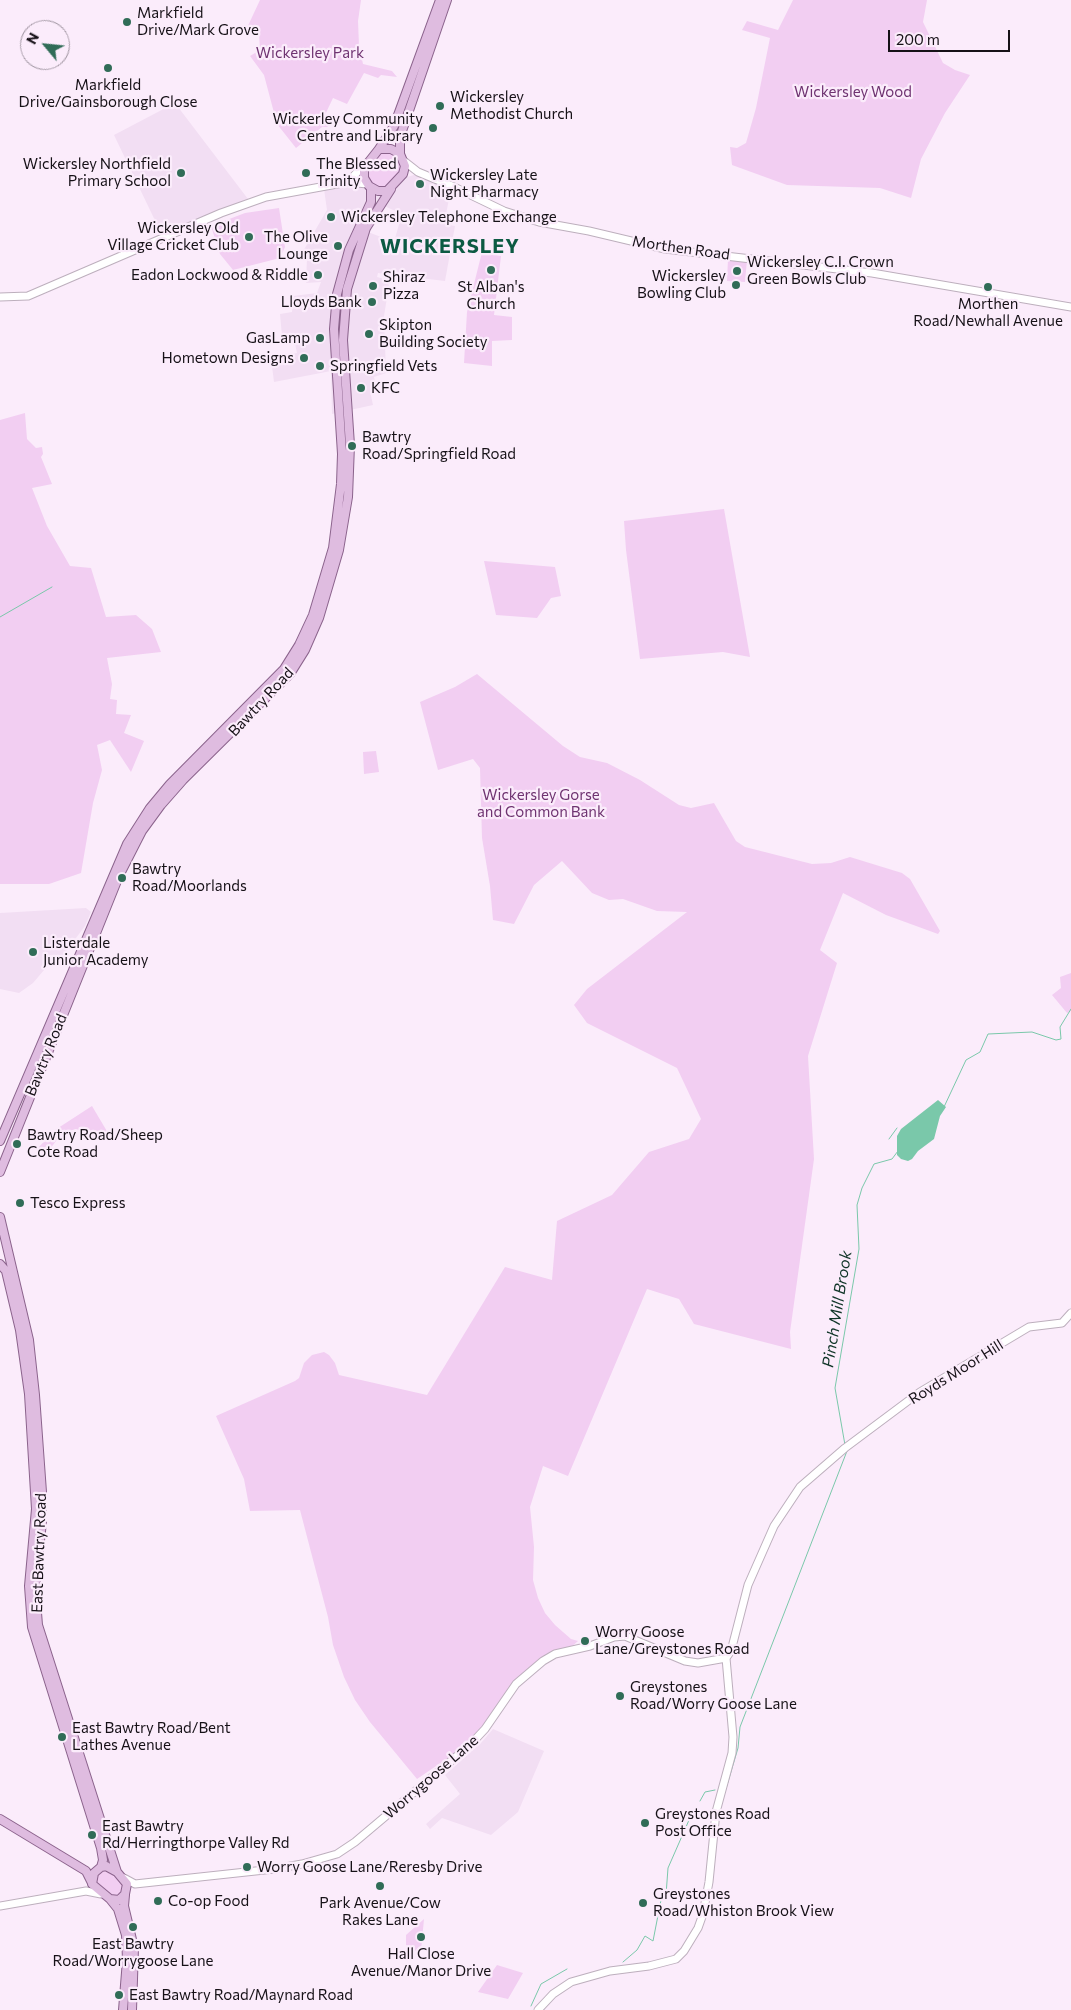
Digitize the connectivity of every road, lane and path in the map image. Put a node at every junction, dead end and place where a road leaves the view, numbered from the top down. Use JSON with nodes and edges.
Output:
{"nodes":[{"id":1,"x":440,"y":0,"type":"edge"},
{"id":2,"x":447,"y":0,"type":"edge"},
{"id":3,"x":379,"y":149,"type":"junction"},
{"id":4,"x":402,"y":158,"type":"junction"},
{"id":5,"x":366,"y":163,"type":"junction"},
{"id":6,"x":418,"y":172,"type":"junction"},
{"id":7,"x":401,"y":177,"type":"junction"},
{"id":8,"x":348,"y":182,"type":"junction"},
{"id":9,"x":369,"y":186,"type":"junction"},
{"id":10,"x":391,"y":189,"type":"junction"},
{"id":11,"x":0,"y":297,"type":"edge"},
{"id":12,"x":1071,"y":307,"type":"edge"},
{"id":13,"x":342,"y":517,"type":"junction"},
{"id":14,"x":257,"y":709,"type":"junction"},
{"id":15,"x":239,"y":716,"type":"junction"},
{"id":16,"x":9,"y":1120,"type":"junction"},
{"id":17,"x":19,"y":1122,"type":"junction"},
{"id":18,"x":0,"y":1142,"type":"edge"},
{"id":19,"x":0,"y":1172,"type":"edge"},
{"id":20,"x":0,"y":1217,"type":"edge"},
{"id":21,"x":2,"y":1235,"type":"edge"},
{"id":22,"x":9,"y":1255,"type":"junction"},
{"id":23,"x":0,"y":1264,"type":"edge"},
{"id":24,"x":1071,"y":1313,"type":"edge"},
{"id":25,"x":726,"y":1658,"type":"junction"},
{"id":26,"x":0,"y":1819,"type":"edge"},
{"id":27,"x":99,"y":1868,"type":"junction"},
{"id":28,"x":86,"y":1871,"type":"junction"},
{"id":29,"x":116,"y":1872,"type":"junction"},
{"id":30,"x":124,"y":1878,"type":"junction"},
{"id":31,"x":92,"y":1883,"type":"junction"},
{"id":32,"x":135,"y":1884,"type":"junction"},
{"id":33,"x":86,"y":1890,"type":"junction"},
{"id":34,"x":126,"y":1893,"type":"junction"},
{"id":35,"x":102,"y":1894,"type":"junction"},
{"id":36,"x":110,"y":1899,"type":"junction"},
{"id":37,"x":0,"y":1906,"type":"edge"},
{"id":38,"x":124,"y":2010,"type":"edge"},
{"id":39,"x":132,"y":2010,"type":"edge"},
{"id":40,"x":538,"y":2010,"type":"edge"}],
"edges":[{"from":1,"to":3,"type":"main road"},
{"from":2,"to":4,"type":"main road"},
{"from":3,"to":4,"type":"main road"},
{"from":3,"to":5,"type":"main road"},
{"from":4,"to":6,"type":"main road","name":"Morthen Road"},
{"from":4,"to":7,"type":"main road"},
{"from":5,"to":8,"type":"main road"},
{"from":5,"to":9,"type":"main road"},
{"from":6,"to":7,"type":"main road"},
{"from":6,"to":12,"type":"main road","name":"Morthen Road"},
{"from":7,"to":10,"type":"main road"},
{"from":8,"to":9,"type":"main road"},
{"from":8,"to":11,"type":"main road"},
{"from":9,"to":10,"type":"main road"},
{"from":9,"to":13,"type":"main road","name":"Bawtry Road"},
{"from":10,"to":13,"type":"main road","name":"Bawtry Road"},
{"from":13,"to":14,"type":"main road","name":"Bawtry Road"},
{"from":13,"to":15,"type":"main road","name":"Bawtry Road"},
{"from":14,"to":15,"type":"main road"},
{"from":14,"to":17,"type":"main road","name":"Bawtry Road"},
{"from":15,"to":16,"type":"main road","name":"Bawtry Road"},
{"from":16,"to":17,"type":"main road"},
{"from":16,"to":18,"type":"main road","name":"Bawtry Road"},
{"from":17,"to":19,"type":"main road","name":"Bawtry Road"},
{"from":20,"to":21,"type":"main road"},
{"from":21,"to":22,"type":"main road"},
{"from":22,"to":23,"type":"main road"},
{"from":22,"to":29,"type":"main road","name":"East Bawtry Road"},
{"from":23,"to":27,"type":"main road","name":"East Bawtry Road"},
{"from":24,"to":25,"type":"main road","name":"Royds Moor Hill"},
{"from":25,"to":32,"type":"main road","name":"Worrygoose Lane"},
{"from":25,"to":40,"type":"main road"},
{"from":26,"to":28,"type":"main road"},
{"from":27,"to":28,"type":"main road"},
{"from":27,"to":29,"type":"main road"},
{"from":27,"to":31,"type":"main road"},
{"from":28,"to":31,"type":"main road"},
{"from":29,"to":30,"type":"main road"},
{"from":30,"to":32,"type":"main road"},
{"from":30,"to":34,"type":"main road"},
{"from":31,"to":33,"type":"main road"},
{"from":31,"to":35,"type":"main road"},
{"from":32,"to":34,"type":"main road"},
{"from":33,"to":35,"type":"main road"},
{"from":33,"to":37,"type":"main road"},
{"from":34,"to":36,"type":"main road"},
{"from":34,"to":39,"type":"main road"},
{"from":35,"to":36,"type":"main road"},
{"from":36,"to":38,"type":"main road"}]}
